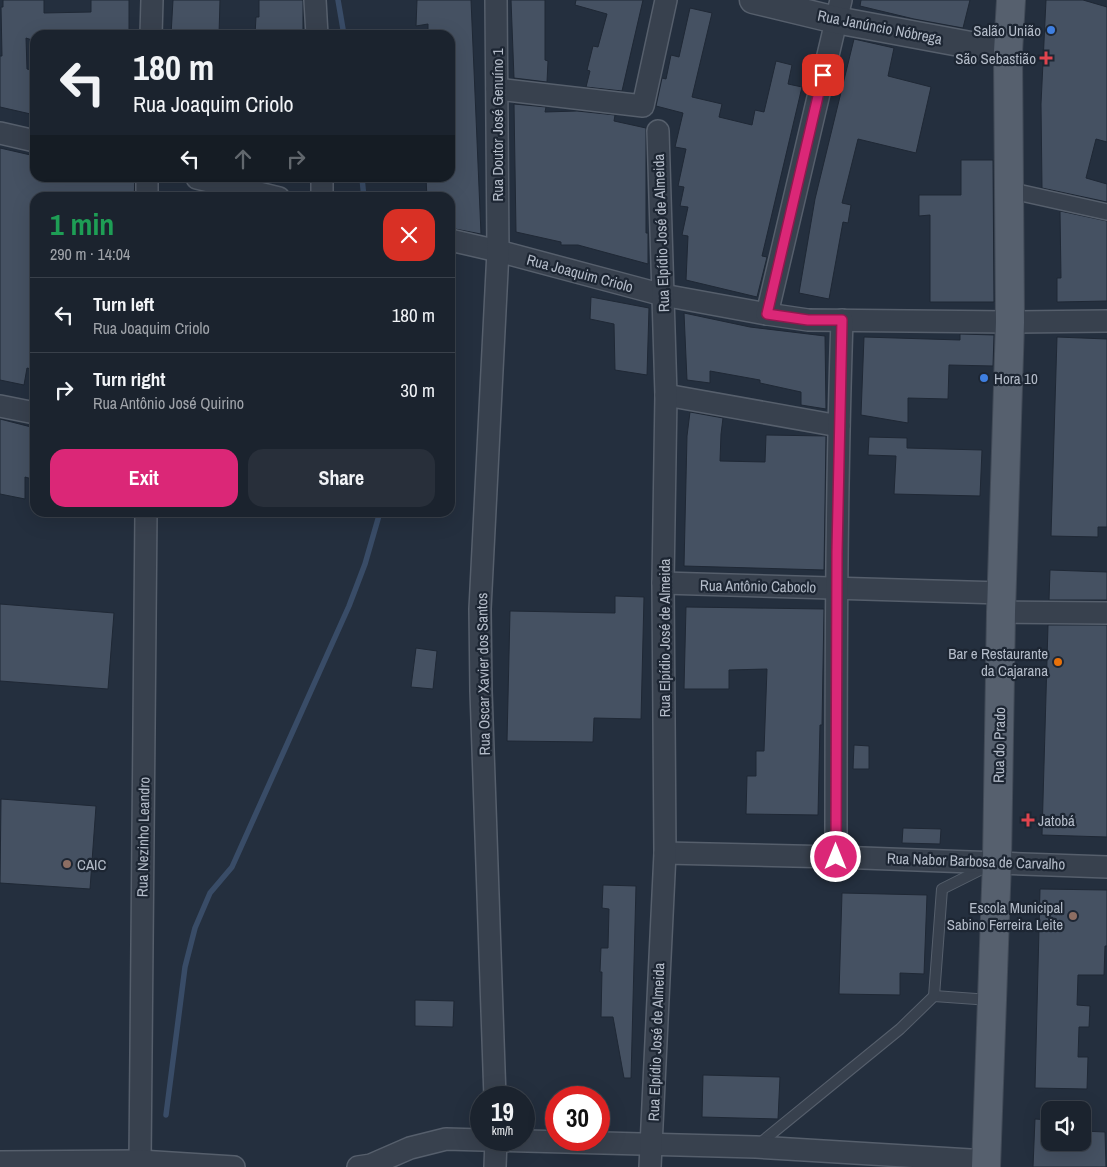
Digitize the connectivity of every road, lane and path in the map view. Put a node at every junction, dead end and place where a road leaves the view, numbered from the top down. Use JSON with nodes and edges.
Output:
{"nodes":[{"id":1,"x":152,"y":0,"type":"edge"},
{"id":2,"x":315,"y":0,"type":"edge"},
{"id":3,"x":496,"y":0,"type":"edge"},
{"id":4,"x":666,"y":0,"type":"edge"},
{"id":5,"x":753,"y":0,"type":"edge"},
{"id":6,"x":1011,"y":0,"type":"edge"},
{"id":7,"x":838,"y":10,"type":"edge"},
{"id":8,"x":151,"y":30,"type":"edge"},
{"id":9,"x":317,"y":30,"type":"edge"},
{"id":10,"x":1008,"y":52,"type":"junction"},
{"id":11,"x":497,"y":89,"type":"junction"},
{"id":12,"x":658,"y":131,"type":"dead end"},
{"id":13,"x":0,"y":133,"type":"edge"},
{"id":14,"x":30,"y":140,"type":"edge"},
{"id":15,"x":213,"y":182,"type":"edge"},
{"id":16,"x":1008,"y":190,"type":"junction"},
{"id":17,"x":254,"y":192,"type":"edge"},
{"id":18,"x":1107,"y":212,"type":"edge"},
{"id":19,"x":455,"y":241,"type":"edge"},
{"id":20,"x":498,"y":251,"type":"junction"},
{"id":21,"x":663,"y":295,"type":"junction"},
{"id":22,"x":767,"y":314,"type":"junction"},
{"id":23,"x":842,"y":320,"type":"junction"},
{"id":24,"x":1107,"y":321,"type":"edge"},
{"id":25,"x":1010,"y":322,"type":"junction"},
{"id":26,"x":666,"y":395,"type":"junction"},
{"id":27,"x":0,"y":406,"type":"edge"},
{"id":28,"x":30,"y":412,"type":"edge"},
{"id":29,"x":839,"y":426,"type":"junction"},
{"id":30,"x":146,"y":517,"type":"edge"},
{"id":31,"x":663,"y":584,"type":"junction"},
{"id":32,"x":837,"y":588,"type":"junction"},
{"id":33,"x":1002,"y":602,"type":"junction"},
{"id":34,"x":1107,"y":613,"type":"edge"},
{"id":35,"x":664,"y":854,"type":"junction"},
{"id":36,"x":836,"y":857,"type":"junction"},
{"id":37,"x":997,"y":861,"type":"junction"},
{"id":38,"x":1107,"y":867,"type":"edge"},
{"id":39,"x":934,"y":996,"type":"junction"},
{"id":40,"x":992,"y":1000,"type":"junction"},
{"id":41,"x":494,"y":1086,"type":"edge"},
{"id":42,"x":470,"y":1139,"type":"edge"},
{"id":43,"x":535,"y":1141,"type":"edge"},
{"id":44,"x":652,"y":1144,"type":"junction"},
{"id":45,"x":756,"y":1147,"type":"junction"},
{"id":46,"x":496,"y":1151,"type":"edge"},
{"id":47,"x":0,"y":1162,"type":"edge"},
{"id":48,"x":140,"y":1162,"type":"junction"},
{"id":49,"x":986,"y":1164,"type":"edge"},
{"id":50,"x":191,"y":1166,"type":"edge"},
{"id":51,"x":234,"y":1167,"type":"edge"},
{"id":52,"x":358,"y":1167,"type":"edge"},
{"id":53,"x":495,"y":1167,"type":"edge"},
{"id":54,"x":650,"y":1167,"type":"edge"}],
"edges":[{"from":1,"to":8,"type":"street"},
{"from":2,"to":9,"type":"street"},
{"from":3,"to":11,"type":"street","name":"Rua Doutor José Genuíno 1"},
{"from":4,"to":11,"type":"street"},
{"from":5,"to":7,"type":"street","name":"Rua Janúncio Nóbrega"},
{"from":6,"to":10,"type":"main road","name":"Rua do Prado"},
{"from":7,"to":10,"type":"street","name":"Rua Janúncio Nóbrega"},
{"from":7,"to":22,"type":"street"},
{"from":10,"to":16,"type":"main road","name":"Rua do Prado"},
{"from":11,"to":20,"type":"street","name":"Rua Doutor José Genuíno 1"},
{"from":12,"to":21,"type":"street","name":"Rua Elpídio José de Almeida"},
{"from":13,"to":14,"type":"street"},
{"from":15,"to":17,"type":"street"},
{"from":16,"to":18,"type":"street"},
{"from":16,"to":25,"type":"main road","name":"Rua do Prado"},
{"from":19,"to":20,"type":"street","name":"Rua Joaquim Criolo"},
{"from":20,"to":21,"type":"street","name":"Rua Joaquim Criolo"},
{"from":20,"to":41,"type":"street","name":"Rua Oscar Xavier dos Santos"},
{"from":21,"to":22,"type":"street","name":"Rua Joaquim Criolo"},
{"from":21,"to":26,"type":"street","name":"Rua Elpídio José de Almeida"},
{"from":22,"to":23,"type":"street","name":"Rua Joaquim Criolo"},
{"from":23,"to":25,"type":"street","name":"Rua Joaquim Criolo"},
{"from":23,"to":29,"type":"street"},
{"from":24,"to":25,"type":"street","name":"Rua Joaquim Criolo"},
{"from":25,"to":33,"type":"main road","name":"Rua do Prado"},
{"from":26,"to":29,"type":"street"},
{"from":26,"to":31,"type":"street","name":"Rua Elpídio José de Almeida"},
{"from":27,"to":28,"type":"street"},
{"from":29,"to":32,"type":"street"},
{"from":30,"to":48,"type":"street","name":"Rua Nezinho Leandro"},
{"from":31,"to":32,"type":"street","name":"Rua Antônio Caboclo"},
{"from":31,"to":35,"type":"street","name":"Rua Elpídio José de Almeida"},
{"from":32,"to":33,"type":"street","name":"Rua Antônio Caboclo"},
{"from":32,"to":36,"type":"street"},
{"from":33,"to":34,"type":"street","name":"Rua Antônio Caboclo"},
{"from":33,"to":37,"type":"main road","name":"Rua do Prado"},
{"from":35,"to":36,"type":"street","name":"Rua Nabor Barbosa de Carvalho"},
{"from":35,"to":44,"type":"street","name":"Rua Elpídio José de Almeida"},
{"from":36,"to":37,"type":"street","name":"Rua Nabor Barbosa de Carvalho"},
{"from":37,"to":38,"type":"street","name":"Rua Nabor Barbosa de Carvalho"},
{"from":37,"to":39,"type":"lane"},
{"from":37,"to":40,"type":"main road","name":"Rua do Prado"},
{"from":39,"to":40,"type":"lane"},
{"from":39,"to":45,"type":"lane"},
{"from":40,"to":49,"type":"main road","name":"Rua do Prado"},
{"from":42,"to":52,"type":"street"},
{"from":43,"to":44,"type":"street"},
{"from":44,"to":45,"type":"street"},
{"from":44,"to":54,"type":"street","name":"Rua Elpídio José de Almeida"},
{"from":45,"to":49,"type":"street"},
{"from":46,"to":53,"type":"street"},
{"from":47,"to":48,"type":"street"},
{"from":48,"to":50,"type":"street"},
{"from":50,"to":51,"type":"street"}]}
